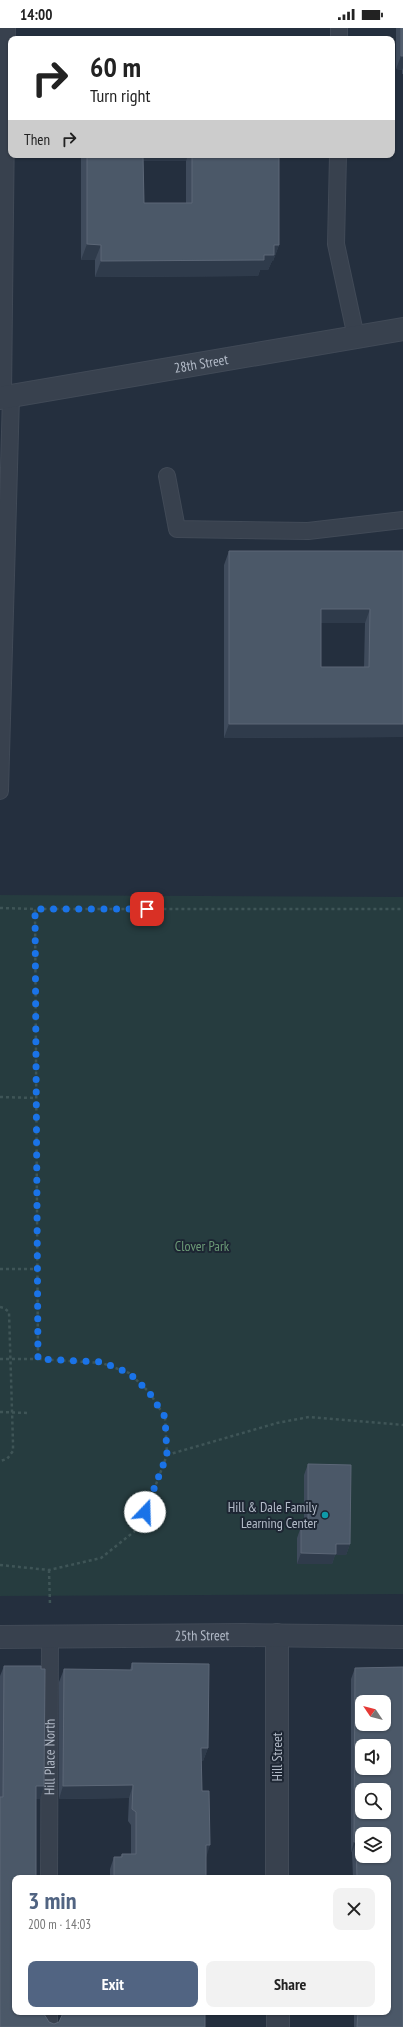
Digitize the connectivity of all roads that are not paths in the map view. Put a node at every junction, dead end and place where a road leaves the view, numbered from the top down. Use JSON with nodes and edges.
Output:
{"nodes":[{"id":1,"x":7,"y":28,"type":"edge"},
{"id":2,"x":338,"y":158,"type":"edge"},
{"id":3,"x":403,"y":329,"type":"edge"},
{"id":4,"x":356,"y":337,"type":"junction"},
{"id":5,"x":5,"y":397,"type":"edge"},
{"id":6,"x":167,"y":476,"type":"dead end"},
{"id":7,"x":403,"y":520,"type":"edge"},
{"id":8,"x":0,"y":791,"type":"edge"},
{"id":9,"x":277,"y":1635,"type":"junction"},
{"id":10,"x":0,"y":1637,"type":"edge"},
{"id":11,"x":50,"y":1637,"type":"junction"},
{"id":12,"x":403,"y":1637,"type":"edge"},
{"id":13,"x":49,"y":1875,"type":"edge"},
{"id":14,"x":277,"y":1875,"type":"edge"},
{"id":15,"x":49,"y":2015,"type":"edge"},
{"id":16,"x":278,"y":2015,"type":"edge"},
{"id":17,"x":49,"y":2027,"type":"edge"},
{"id":18,"x":278,"y":2027,"type":"edge"}],
"edges":[{"from":1,"to":5,"type":"lane"},
{"from":2,"to":4,"type":"lane"},
{"from":3,"to":4,"type":"street","name":"28th Street"},
{"from":4,"to":5,"type":"street","name":"28th Street"},
{"from":5,"to":8,"type":"lane"},
{"from":6,"to":7,"type":"lane"},
{"from":9,"to":11,"type":"street","name":"25th Street"},
{"from":9,"to":12,"type":"street","name":"25th Street"},
{"from":9,"to":14,"type":"street","name":"Hill Street"},
{"from":10,"to":11,"type":"street","name":"25th Street"},
{"from":11,"to":13,"type":"lane","name":"Hill Place North"},
{"from":15,"to":17,"type":"lane"},
{"from":16,"to":18,"type":"street"}]}
